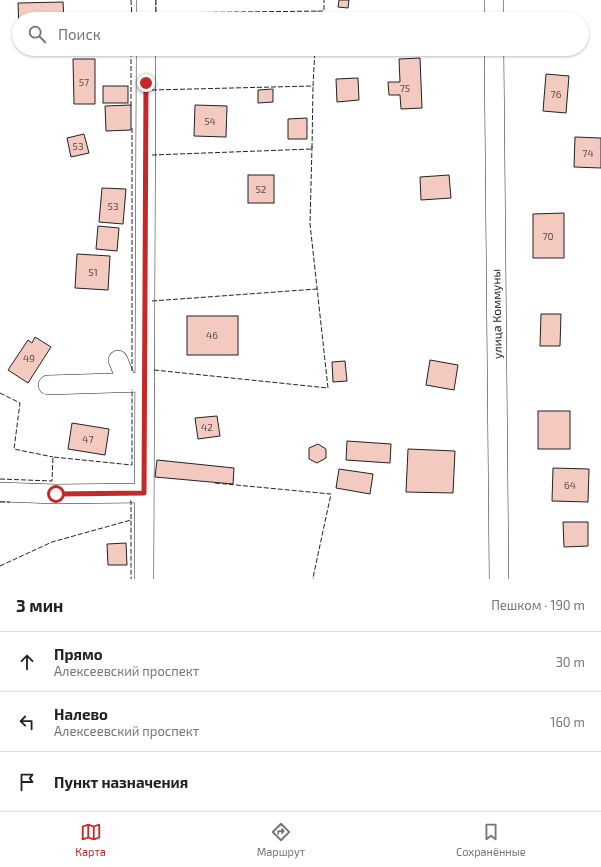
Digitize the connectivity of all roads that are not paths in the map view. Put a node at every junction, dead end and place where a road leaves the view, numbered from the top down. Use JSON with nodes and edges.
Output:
{"nodes":[{"id":1,"x":146,"y":0,"type":"edge"},
{"id":2,"x":494,"y":0,"type":"edge"},
{"id":3,"x":146,"y":12,"type":"edge"},
{"id":4,"x":494,"y":12,"type":"edge"},
{"id":5,"x":146,"y":56,"type":"edge"},
{"id":6,"x":494,"y":56,"type":"edge"},
{"id":7,"x":118,"y":360,"type":"dead end"},
{"id":8,"x":136,"y":382,"type":"junction"},
{"id":9,"x":48,"y":385,"type":"dead end"},
{"id":10,"x":0,"y":492,"type":"edge"},
{"id":11,"x":144,"y":493,"type":"junction"},
{"id":12,"x":144,"y":579,"type":"edge"},
{"id":13,"x":499,"y":579,"type":"edge"}],
"edges":[{"from":1,"to":3,"type":"street"},
{"from":2,"to":4,"type":"street"},
{"from":5,"to":8,"type":"street"},
{"from":6,"to":13,"type":"street","name":"улица Коммуны"},
{"from":7,"to":8,"type":"street"},
{"from":8,"to":9,"type":"street"},
{"from":8,"to":11,"type":"street"},
{"from":10,"to":11,"type":"street"},
{"from":11,"to":12,"type":"street"}]}
